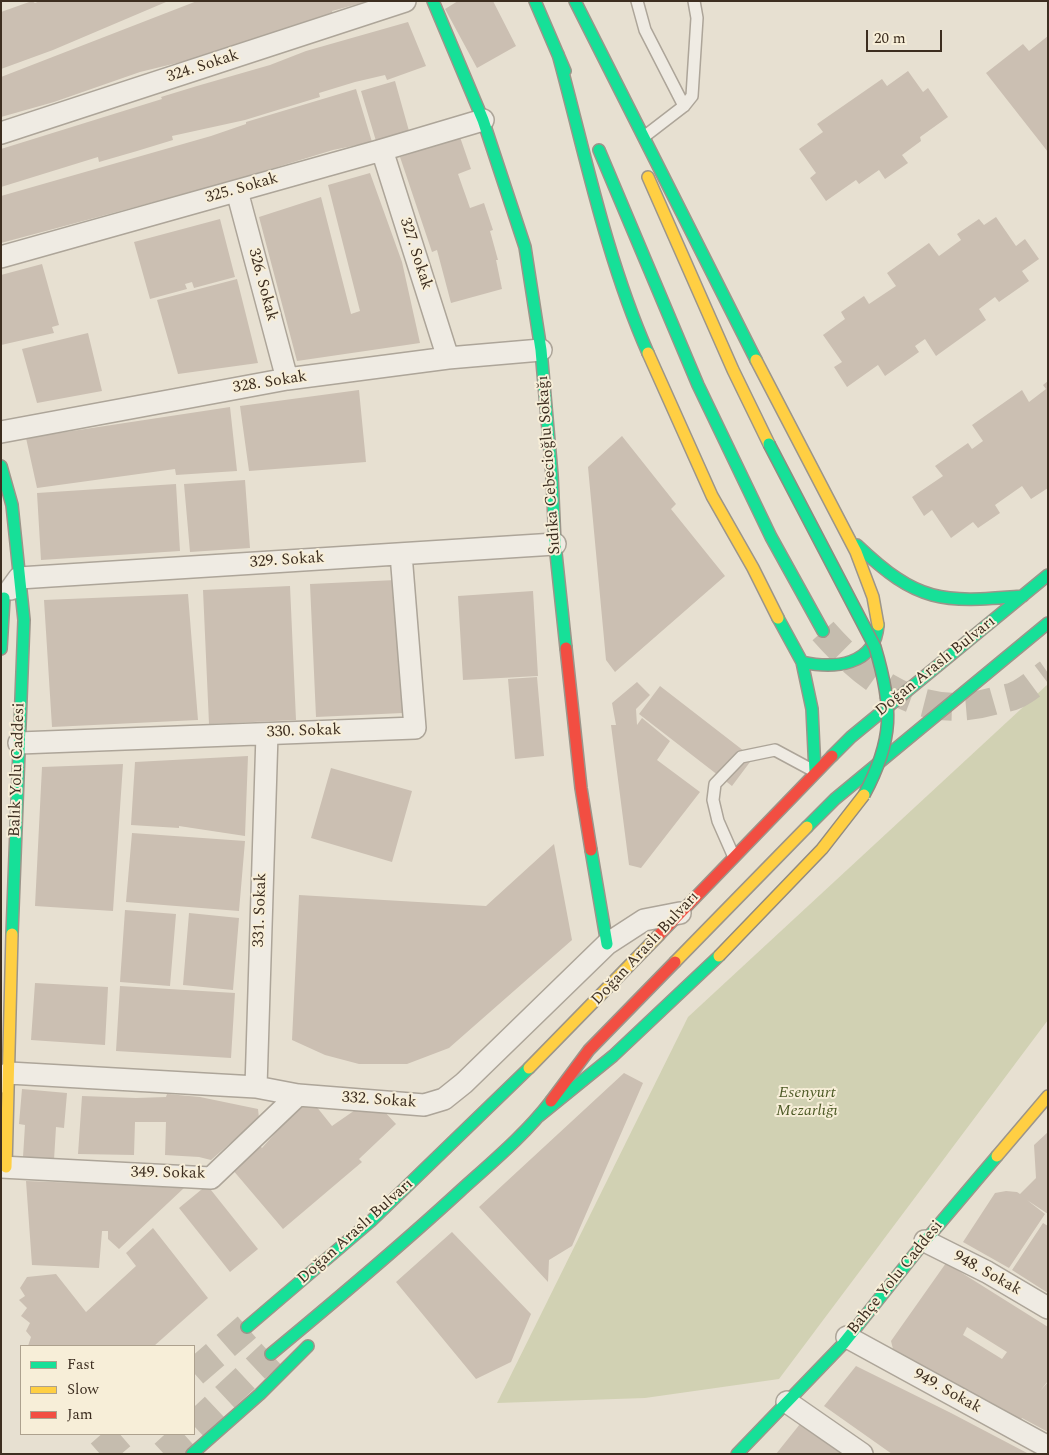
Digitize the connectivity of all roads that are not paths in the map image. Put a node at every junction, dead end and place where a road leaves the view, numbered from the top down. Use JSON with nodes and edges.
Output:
{"nodes":[{"id":1,"x":405,"y":1,"type":"edge"},
{"id":2,"x":433,"y":1,"type":"edge"},
{"id":3,"x":535,"y":1,"type":"edge"},
{"id":4,"x":575,"y":1,"type":"edge"},
{"id":5,"x":637,"y":1,"type":"edge"},
{"id":6,"x":694,"y":1,"type":"edge"},
{"id":7,"x":558,"y":54,"type":"junction"},
{"id":8,"x":684,"y":106,"type":"junction"},
{"id":9,"x":483,"y":120,"type":"junction"},
{"id":10,"x":588,"y":124,"type":"dead end"},
{"id":11,"x":1,"y":133,"type":"edge"},
{"id":12,"x":645,"y":136,"type":"junction"},
{"id":13,"x":596,"y":142,"type":"dead end"},
{"id":14,"x":635,"y":147,"type":"dead end"},
{"id":15,"x":382,"y":150,"type":"junction"},
{"id":16,"x":642,"y":164,"type":"dead end"},
{"id":17,"x":237,"y":191,"type":"junction"},
{"id":18,"x":1,"y":256,"type":"edge"},
{"id":19,"x":542,"y":350,"type":"junction"},
{"id":20,"x":448,"y":358,"type":"junction"},
{"id":21,"x":287,"y":379,"type":"junction"},
{"id":22,"x":1,"y":432,"type":"edge"},
{"id":23,"x":1,"y":466,"type":"edge"},
{"id":24,"x":849,"y":537,"type":"junction"},
{"id":25,"x":554,"y":544,"type":"junction"},
{"id":26,"x":401,"y":554,"type":"junction"},
{"id":27,"x":1048,"y":575,"type":"edge"},
{"id":28,"x":19,"y":578,"type":"junction"},
{"id":29,"x":1023,"y":596,"type":"junction"},
{"id":30,"x":2,"y":598,"type":"edge"},
{"id":31,"x":1038,"y":598,"type":"dead end"},
{"id":32,"x":1048,"y":623,"type":"edge"},
{"id":33,"x":823,"y":631,"type":"tunnel mouth"},
{"id":34,"x":1040,"y":643,"type":"dead end"},
{"id":35,"x":1,"y":649,"type":"edge"},
{"id":36,"x":1013,"y":652,"type":"junction"},
{"id":37,"x":802,"y":662,"type":"junction"},
{"id":38,"x":267,"y":734,"type":"junction"},
{"id":39,"x":19,"y":743,"type":"junction"},
{"id":40,"x":815,"y":772,"type":"junction"},
{"id":41,"x":733,"y":856,"type":"junction"},
{"id":42,"x":680,"y":912,"type":"junction"},
{"id":43,"x":607,"y":944,"type":"junction"},
{"id":44,"x":5,"y":1078,"type":"edge"},
{"id":45,"x":256,"y":1087,"type":"junction"},
{"id":46,"x":298,"y":1095,"type":"junction"},
{"id":47,"x":1048,"y":1096,"type":"edge"},
{"id":48,"x":539,"y":1116,"type":"junction"},
{"id":49,"x":4,"y":1167,"type":"edge"},
{"id":50,"x":925,"y":1242,"type":"junction"},
{"id":51,"x":387,"y":1258,"type":"junction"},
{"id":52,"x":353,"y":1301,"type":"dead end"},
{"id":53,"x":1048,"y":1308,"type":"edge"},
{"id":54,"x":247,"y":1328,"type":"tunnel mouth"},
{"id":55,"x":320,"y":1334,"type":"dead end"},
{"id":56,"x":847,"y":1337,"type":"junction"},
{"id":57,"x":271,"y":1354,"type":"tunnel mouth"},
{"id":58,"x":787,"y":1402,"type":"junction"},
{"id":59,"x":1048,"y":1447,"type":"edge"},
{"id":60,"x":192,"y":1454,"type":"edge"},
{"id":61,"x":737,"y":1454,"type":"edge"},
{"id":62,"x":862,"y":1454,"type":"edge"}],
"edges":[{"from":1,"to":11,"type":"street","name":"324. Sokak"},
{"from":2,"to":9,"type":"main road","name":"Sıdıka Cebecioğlu Sokağı"},
{"from":3,"to":7,"type":"main road"},
{"from":4,"to":12,"type":"main road"},
{"from":4,"to":14,"type":"main road"},
{"from":5,"to":8,"type":"lane"},
{"from":6,"to":8,"type":"lane"},
{"from":7,"to":10,"type":"main road"},
{"from":7,"to":37,"type":"main road"},
{"from":8,"to":12,"type":"lane"},
{"from":9,"to":15,"type":"street","name":"325. Sokak"},
{"from":9,"to":19,"type":"main road","name":"Sıdıka Cebecioğlu Sokağı"},
{"from":12,"to":24,"type":"main road"},
{"from":13,"to":33,"type":"main road"},
{"from":15,"to":17,"type":"street","name":"325. Sokak"},
{"from":15,"to":20,"type":"street","name":"327. Sokak"},
{"from":16,"to":48,"type":"main road","bridge":true},
{"from":17,"to":18,"type":"street","name":"325. Sokak"},
{"from":17,"to":21,"type":"street","name":"326. Sokak"},
{"from":19,"to":20,"type":"street","name":"328. Sokak"},
{"from":19,"to":25,"type":"main road","name":"Sıdıka Cebecioğlu Sokağı"},
{"from":20,"to":21,"type":"street","name":"328. Sokak"},
{"from":21,"to":22,"type":"street","name":"328. Sokak"},
{"from":23,"to":28,"type":"main road","name":"Balık Yolu Caddesi"},
{"from":24,"to":29,"type":"main road"},
{"from":24,"to":37,"type":"main road"},
{"from":25,"to":26,"type":"street","name":"329. Sokak"},
{"from":25,"to":43,"type":"main road","name":"Sıdıka Cebecioğlu Sokağı"},
{"from":26,"to":28,"type":"street","name":"329. Sokak"},
{"from":26,"to":38,"type":"street","name":"330. Sokak"},
{"from":27,"to":29,"type":"main road","name":"Doğan Araslı Bulvarı"},
{"from":28,"to":30,"type":"street"},
{"from":28,"to":39,"type":"main road","name":"Balık Yolu Caddesi"},
{"from":29,"to":31,"type":"main road"},
{"from":29,"to":40,"type":"main road","name":"Doğan Araslı Bulvarı"},
{"from":30,"to":35,"type":"main road"},
{"from":32,"to":36,"type":"main road","name":"Doğan Araslı Bulvarı"},
{"from":34,"to":36,"type":"main road"},
{"from":36,"to":48,"type":"main road","name":"Doğan Araslı Bulvarı"},
{"from":37,"to":40,"type":"main road"},
{"from":38,"to":39,"type":"street","name":"330. Sokak"},
{"from":38,"to":45,"type":"street","name":"331. Sokak"},
{"from":39,"to":44,"type":"main road","name":"Balık Yolu Caddesi"},
{"from":40,"to":41,"type":"main road","name":"Doğan Araslı Bulvarı"},
{"from":40,"to":41,"type":"lane"},
{"from":41,"to":42,"type":"main road","name":"Doğan Araslı Bulvarı"},
{"from":42,"to":43,"type":"street","name":"332. Sokak"},
{"from":42,"to":54,"type":"main road","name":"Doğan Araslı Bulvarı"},
{"from":43,"to":46,"type":"street","name":"332. Sokak"},
{"from":44,"to":45,"type":"street","name":"332. Sokak"},
{"from":44,"to":49,"type":"main road","name":"Balık Yolu Caddesi"},
{"from":45,"to":46,"type":"street","name":"332. Sokak"},
{"from":46,"to":49,"type":"street","name":"349. Sokak"},
{"from":47,"to":50,"type":"main road","name":"Bahçe Yolu Caddesi"},
{"from":48,"to":51,"type":"main road","name":"Doğan Araslı Bulvarı"},
{"from":50,"to":53,"type":"street","name":"948. Sokak"},
{"from":50,"to":56,"type":"main road","name":"Bahçe Yolu Caddesi"},
{"from":51,"to":52,"type":"main road"},
{"from":51,"to":57,"type":"main road","name":"Doğan Araslı Bulvarı"},
{"from":55,"to":60,"type":"main road"},
{"from":56,"to":58,"type":"main road","name":"Bahçe Yolu Caddesi"},
{"from":56,"to":59,"type":"street","name":"949. Sokak"},
{"from":58,"to":61,"type":"main road","name":"Bahçe Yolu Caddesi"},
{"from":58,"to":62,"type":"street"}]}
